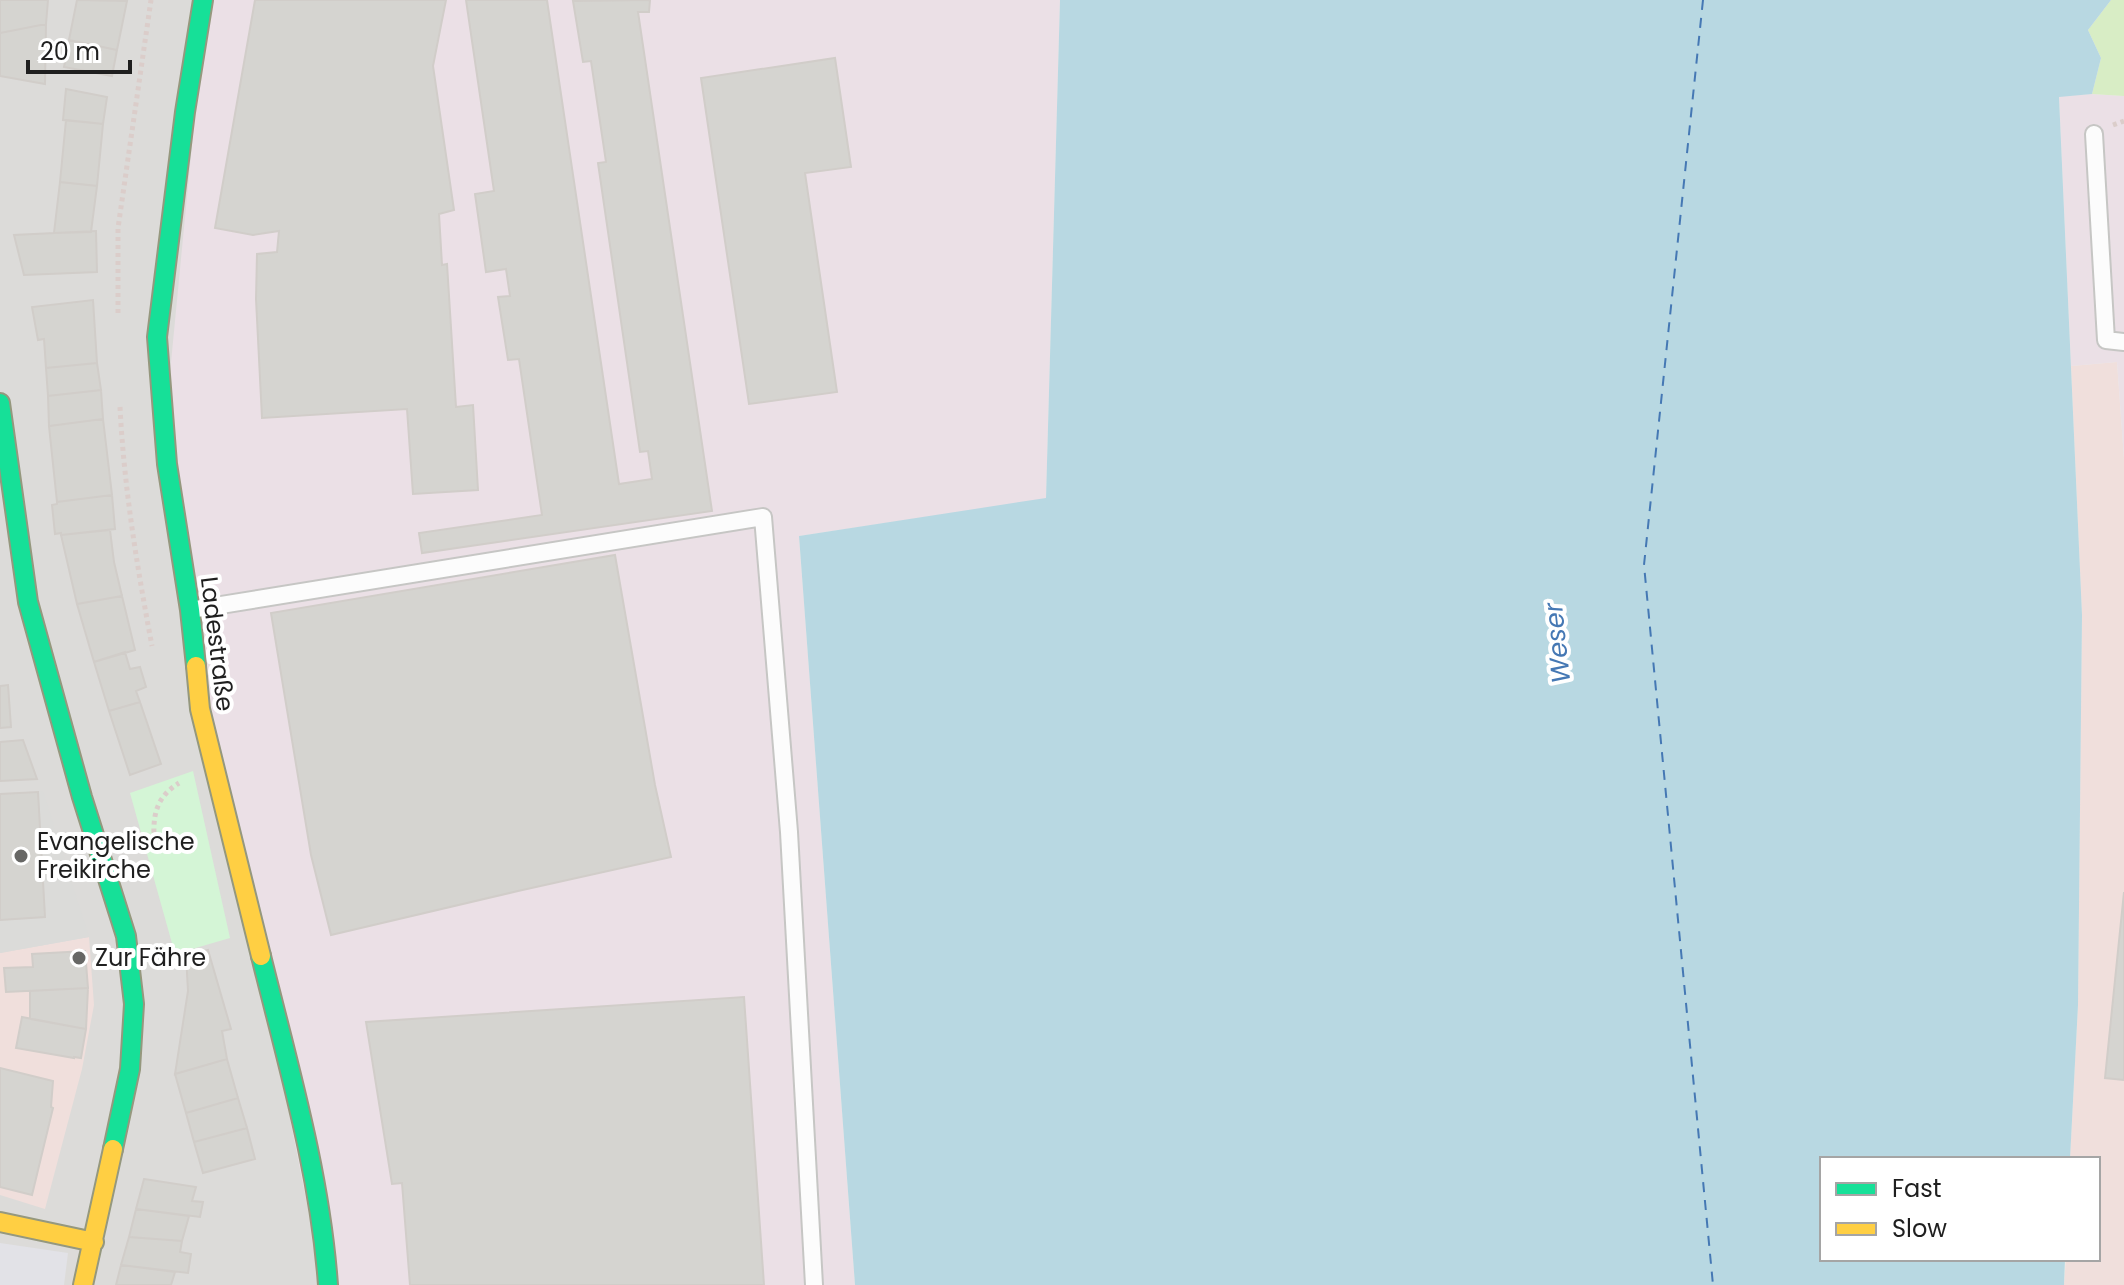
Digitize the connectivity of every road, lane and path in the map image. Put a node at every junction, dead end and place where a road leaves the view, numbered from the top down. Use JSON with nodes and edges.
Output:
{"nodes":[{"id":1,"x":203,"y":0,"type":"edge"},
{"id":2,"x":2094,"y":134,"type":"dead end"},
{"id":3,"x":2124,"y":342,"type":"edge"},
{"id":4,"x":0,"y":403,"type":"edge"},
{"id":5,"x":190,"y":610,"type":"junction"},
{"id":6,"x":179,"y":783,"type":"dead end"},
{"id":7,"x":101,"y":853,"type":"junction"},
{"id":8,"x":0,"y":1222,"type":"edge"},
{"id":9,"x":94,"y":1242,"type":"junction"},
{"id":10,"x":83,"y":1285,"type":"edge"},
{"id":11,"x":328,"y":1285,"type":"edge"},
{"id":12,"x":814,"y":1285,"type":"edge"}],
"edges":[{"from":1,"to":5,"type":"street","name":"Ladestraße"},
{"from":2,"to":3,"type":"lane"},
{"from":4,"to":7,"type":"street"},
{"from":5,"to":11,"type":"street","name":"Ladestraße"},
{"from":5,"to":12,"type":"lane"},
{"from":6,"to":7,"type":"path"},
{"from":7,"to":9,"type":"street"},
{"from":8,"to":9,"type":"street"},
{"from":9,"to":10,"type":"street"}]}
